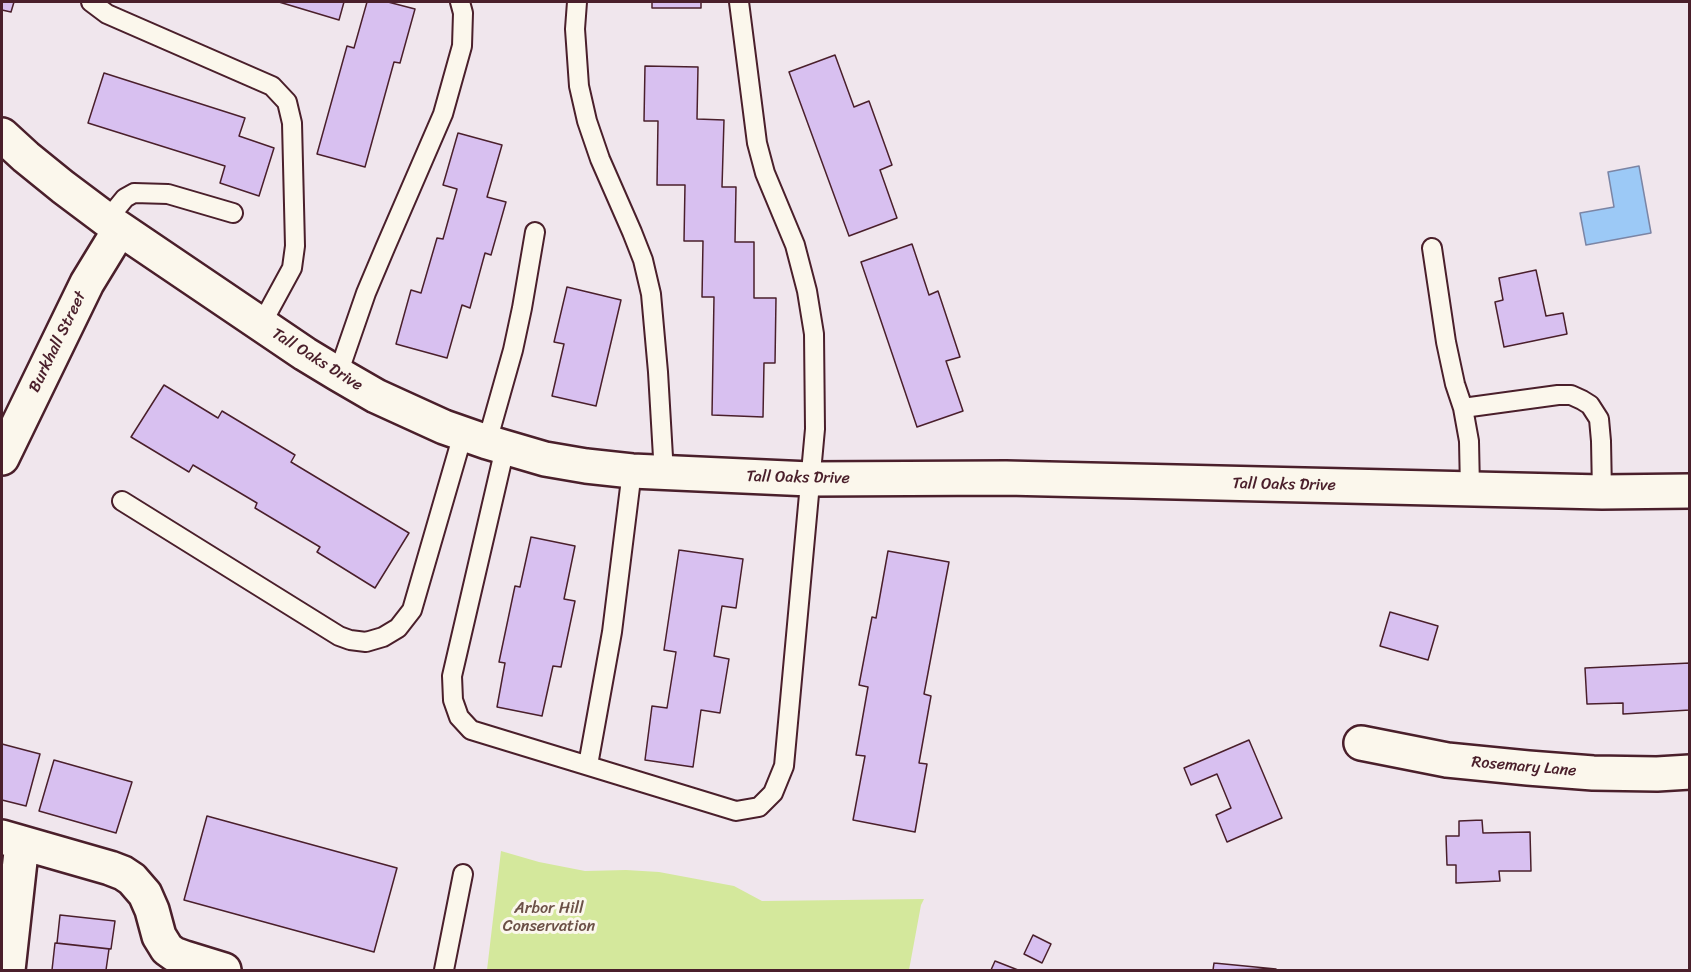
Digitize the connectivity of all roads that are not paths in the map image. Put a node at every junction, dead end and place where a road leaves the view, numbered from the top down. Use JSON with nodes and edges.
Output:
{"nodes":[{"id":1,"x":91,"y":2,"type":"edge"},
{"id":2,"x":460,"y":2,"type":"edge"},
{"id":3,"x":577,"y":2,"type":"edge"},
{"id":4,"x":739,"y":2,"type":"edge"},
{"id":5,"x":2,"y":135,"type":"edge"},
{"id":6,"x":233,"y":213,"type":"dead end"},
{"id":7,"x":114,"y":225,"type":"junction"},
{"id":8,"x":535,"y":232,"type":"dead end"},
{"id":9,"x":1432,"y":248,"type":"dead end"},
{"id":10,"x":261,"y":325,"type":"junction"},
{"id":11,"x":338,"y":374,"type":"junction"},
{"id":12,"x":1463,"y":408,"type":"junction"},
{"id":13,"x":485,"y":441,"type":"junction"},
{"id":14,"x":4,"y":446,"type":"edge"},
{"id":15,"x":648,"y":472,"type":"junction"},
{"id":16,"x":810,"y":479,"type":"junction"},
{"id":17,"x":1470,"y":489,"type":"junction"},
{"id":18,"x":1689,"y":491,"type":"edge"},
{"id":19,"x":1602,"y":492,"type":"junction"},
{"id":20,"x":122,"y":501,"type":"dead end"},
{"id":21,"x":1361,"y":743,"type":"dead end"},
{"id":22,"x":588,"y":765,"type":"junction"},
{"id":23,"x":1689,"y":772,"type":"edge"},
{"id":24,"x":12,"y":840,"type":"edge"},
{"id":25,"x":463,"y":874,"type":"dead end"},
{"id":26,"x":8,"y":970,"type":"edge"},
{"id":27,"x":224,"y":970,"type":"edge"},
{"id":28,"x":444,"y":970,"type":"edge"}],
"edges":[{"from":1,"to":10,"type":"lane"},
{"from":2,"to":11,"type":"lane"},
{"from":3,"to":15,"type":"lane"},
{"from":4,"to":16,"type":"lane"},
{"from":5,"to":7,"type":"street","name":"Tall Oaks Drive"},
{"from":6,"to":7,"type":"lane"},
{"from":7,"to":10,"type":"street","name":"Tall Oaks Drive"},
{"from":7,"to":14,"type":"street","name":"Burkhall Street"},
{"from":8,"to":13,"type":"lane"},
{"from":9,"to":12,"type":"lane"},
{"from":10,"to":11,"type":"street","name":"Tall Oaks Drive"},
{"from":11,"to":13,"type":"street","name":"Tall Oaks Drive"},
{"from":12,"to":17,"type":"lane"},
{"from":12,"to":19,"type":"lane"},
{"from":13,"to":15,"type":"street","name":"Tall Oaks Drive"},
{"from":13,"to":20,"type":"lane"},
{"from":13,"to":22,"type":"lane"},
{"from":15,"to":16,"type":"street","name":"Tall Oaks Drive"},
{"from":15,"to":22,"type":"lane"},
{"from":16,"to":17,"type":"street","name":"Tall Oaks Drive"},
{"from":16,"to":22,"type":"lane"},
{"from":17,"to":19,"type":"street","name":"Tall Oaks Drive"},
{"from":18,"to":19,"type":"street","name":"Tall Oaks Drive"},
{"from":21,"to":23,"type":"street","name":"Rosemary Lane"},
{"from":24,"to":26,"type":"street"},
{"from":24,"to":27,"type":"street"},
{"from":25,"to":28,"type":"lane"}]}
